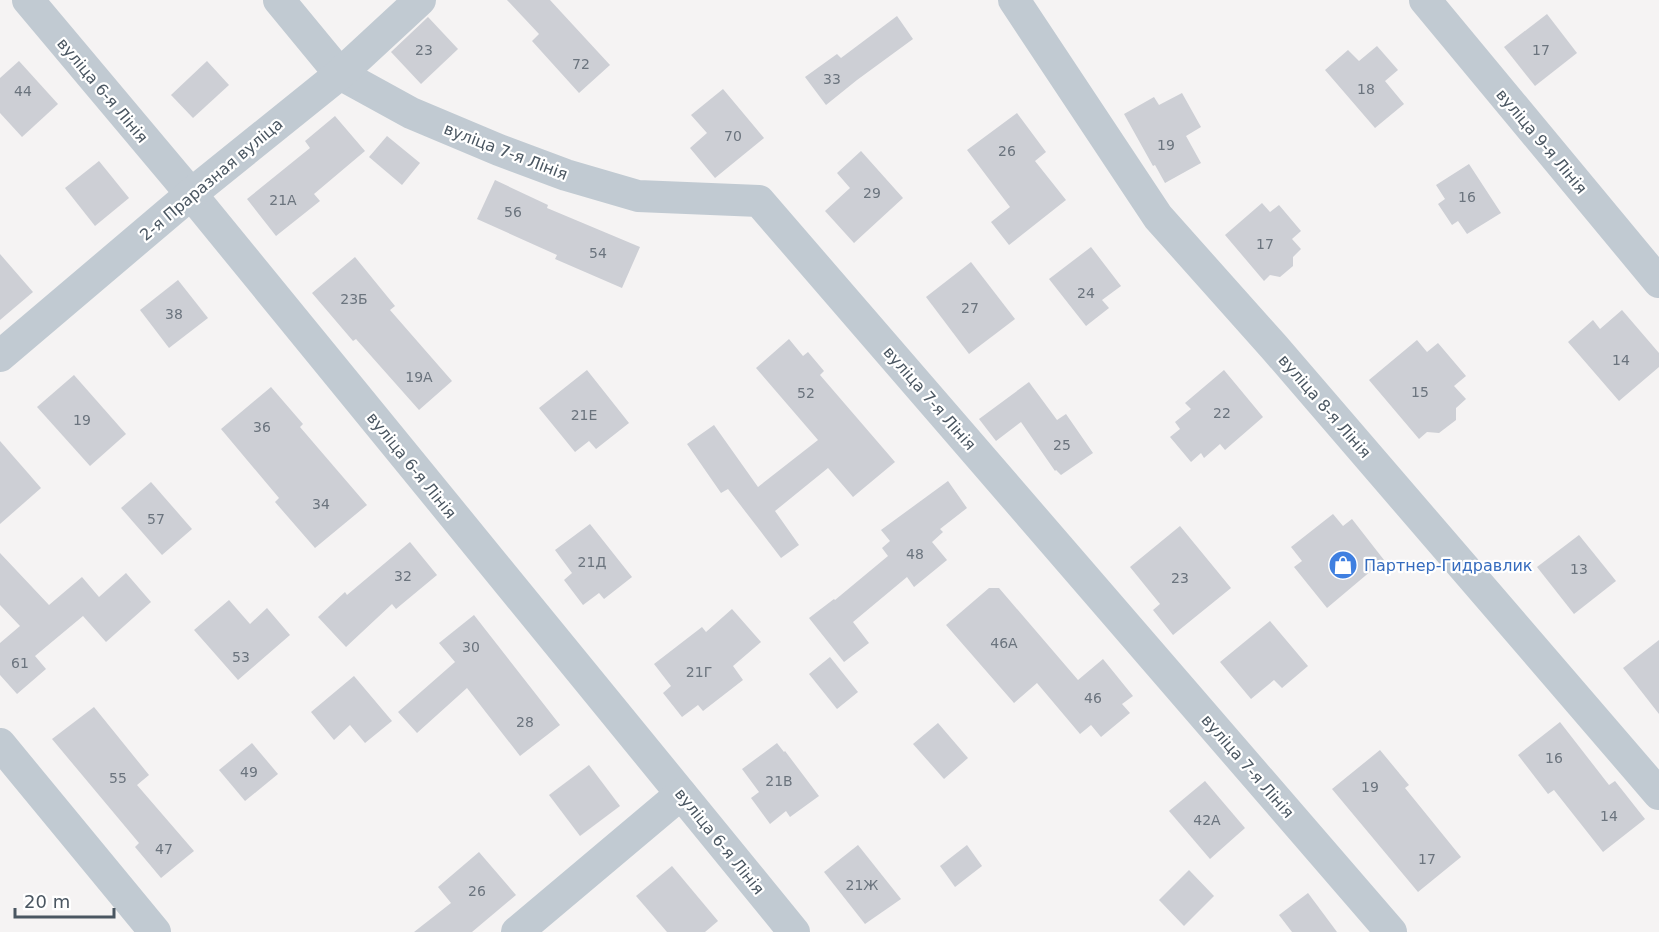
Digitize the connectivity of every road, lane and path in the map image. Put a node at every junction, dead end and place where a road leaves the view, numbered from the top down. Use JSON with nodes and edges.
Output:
{"nodes":[{"id":1,"x":28,"y":0,"type":"edge"},
{"id":2,"x":279,"y":0,"type":"edge"},
{"id":3,"x":420,"y":0,"type":"edge"},
{"id":4,"x":1014,"y":0,"type":"edge"},
{"id":5,"x":1425,"y":0,"type":"edge"},
{"id":6,"x":340,"y":74,"type":"junction"},
{"id":7,"x":191,"y":194,"type":"junction"},
{"id":8,"x":1659,"y":282,"type":"edge"},
{"id":9,"x":0,"y":356,"type":"edge"},
{"id":10,"x":0,"y":744,"type":"edge"},
{"id":11,"x":681,"y":794,"type":"junction"},
{"id":12,"x":1659,"y":794,"type":"edge"},
{"id":13,"x":155,"y":932,"type":"edge"},
{"id":14,"x":518,"y":932,"type":"edge"},
{"id":15,"x":794,"y":932,"type":"edge"},
{"id":16,"x":1391,"y":932,"type":"edge"}],
"edges":[{"from":1,"to":7,"type":"street","name":"вуліца 6-я Лінія"},
{"from":2,"to":6,"type":"street"},
{"from":3,"to":6,"type":"street","name":"2-я Праразная вуліца"},
{"from":4,"to":12,"type":"street","name":"вуліца 8-я Лінія"},
{"from":5,"to":8,"type":"street","name":"вуліца 9-я Лінія"},
{"from":6,"to":7,"type":"street","name":"2-я Праразная вуліца"},
{"from":6,"to":16,"type":"street","name":"вуліца 7-я Лінія"},
{"from":7,"to":9,"type":"street","name":"2-я Праразная вуліца"},
{"from":7,"to":11,"type":"street","name":"вуліца 6-я Лінія"},
{"from":10,"to":13,"type":"street"},
{"from":11,"to":14,"type":"street"},
{"from":11,"to":15,"type":"street","name":"вуліца 6-я Лінія"}]}
